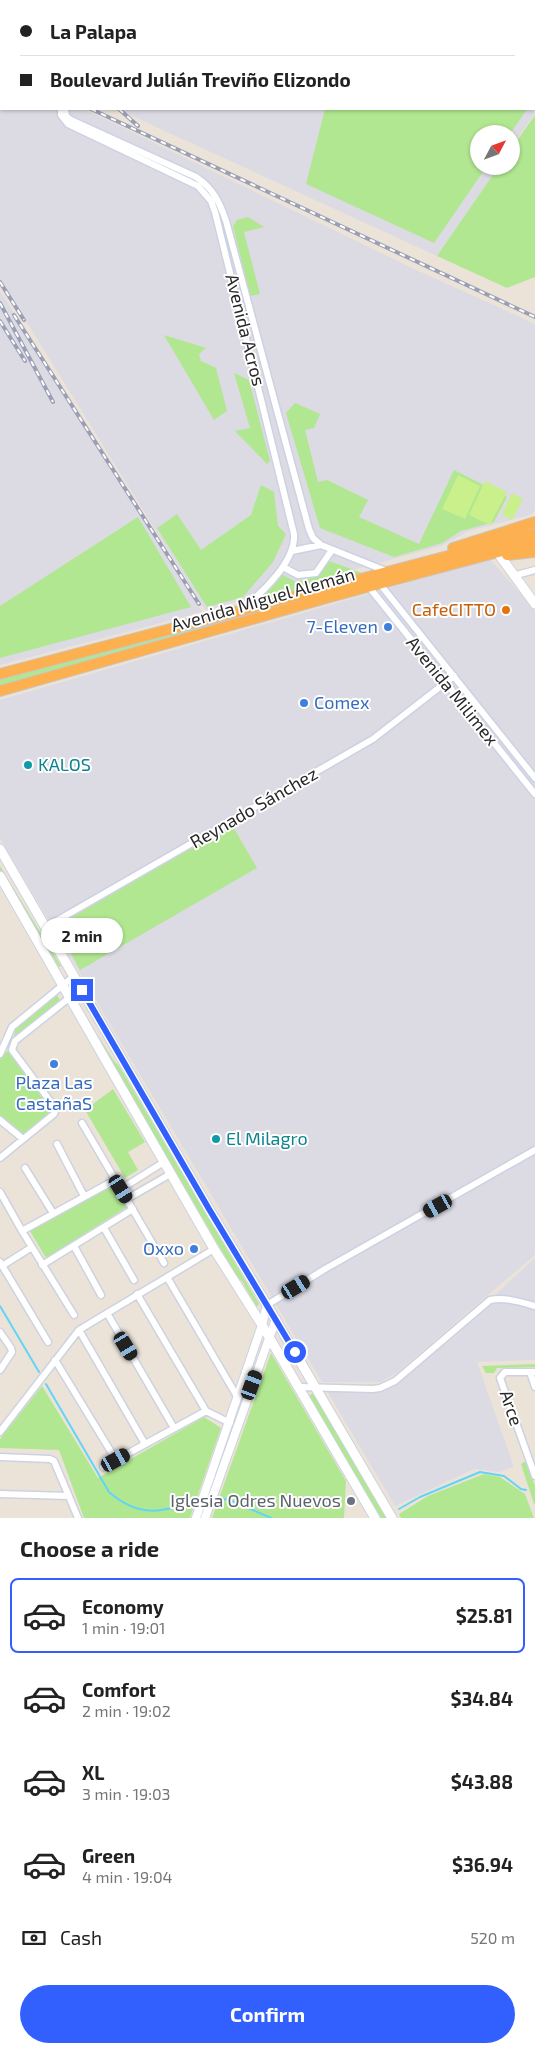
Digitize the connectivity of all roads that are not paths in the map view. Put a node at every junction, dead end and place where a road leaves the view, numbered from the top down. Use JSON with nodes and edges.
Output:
{"nodes":[{"id":1,"x":63,"y":112,"type":"edge"},
{"id":2,"x":111,"y":142,"type":"junction"},
{"id":3,"x":290,"y":460,"type":"junction"},
{"id":4,"x":277,"y":462,"type":"junction"},
{"id":5,"x":298,"y":489,"type":"junction"},
{"id":6,"x":284,"y":492,"type":"junction"},
{"id":7,"x":535,"y":522,"type":"edge"},
{"id":8,"x":535,"y":533,"type":"edge"},
{"id":9,"x":535,"y":542,"type":"edge"},
{"id":10,"x":321,"y":544,"type":"junction"},
{"id":11,"x":332,"y":550,"type":"junction"},
{"id":12,"x":292,"y":551,"type":"junction"},
{"id":13,"x":535,"y":552,"type":"edge"},
{"id":14,"x":486,"y":555,"type":"junction"},
{"id":15,"x":442,"y":556,"type":"junction"},
{"id":16,"x":500,"y":556,"type":"junction"},
{"id":17,"x":283,"y":567,"type":"junction"},
{"id":18,"x":535,"y":570,"type":"edge"},
{"id":19,"x":386,"y":571,"type":"junction"},
{"id":20,"x":513,"y":576,"type":"junction"},
{"id":21,"x":380,"y":584,"type":"junction"},
{"id":22,"x":369,"y":587,"type":"junction"},
{"id":23,"x":535,"y":604,"type":"edge"},
{"id":24,"x":237,"y":612,"type":"junction"},
{"id":25,"x":0,"y":674,"type":"edge"},
{"id":26,"x":454,"y":676,"type":"junction"},
{"id":27,"x":446,"y":684,"type":"junction"},
{"id":28,"x":0,"y":691,"type":"edge"},
{"id":29,"x":535,"y":778,"type":"edge"},
{"id":30,"x":535,"y":794,"type":"edge"},
{"id":31,"x":0,"y":849,"type":"edge"},
{"id":32,"x":0,"y":854,"type":"edge"},
{"id":33,"x":0,"y":876,"type":"edge"},
{"id":34,"x":26,"y":893,"type":"junction"},
{"id":35,"x":46,"y":927,"type":"junction"},
{"id":36,"x":68,"y":981,"type":"junction"},
{"id":37,"x":69,"y":998,"type":"junction"},
{"id":38,"x":1,"y":1053,"type":"edge"},
{"id":39,"x":0,"y":1120,"type":"edge"},
{"id":40,"x":82,"y":1123,"type":"dead end"},
{"id":41,"x":23,"y":1139,"type":"junction"},
{"id":42,"x":57,"y":1144,"type":"dead end"},
{"id":43,"x":535,"y":1150,"type":"edge"},
{"id":44,"x":0,"y":1158,"type":"edge"},
{"id":45,"x":164,"y":1162,"type":"junction"},
{"id":46,"x":25,"y":1168,"type":"dead end"},
{"id":47,"x":172,"y":1173,"type":"junction"},
{"id":48,"x":115,"y":1180,"type":"junction"},
{"id":49,"x":121,"y":1189,"type":"junction"},
{"id":50,"x":0,"y":1192,"type":"edge"},
{"id":51,"x":84,"y":1196,"type":"junction"},
{"id":52,"x":127,"y":1199,"type":"junction"},
{"id":53,"x":133,"y":1210,"type":"junction"},
{"id":54,"x":53,"y":1213,"type":"junction"},
{"id":55,"x":104,"y":1228,"type":"junction"},
{"id":56,"x":22,"y":1231,"type":"junction"},
{"id":57,"x":74,"y":1246,"type":"junction"},
{"id":58,"x":32,"y":1247,"type":"junction"},
{"id":59,"x":214,"y":1248,"type":"junction"},
{"id":60,"x":164,"y":1263,"type":"dead end"},
{"id":61,"x":1,"y":1264,"type":"edge"},
{"id":62,"x":42,"y":1265,"type":"junction"},
{"id":63,"x":167,"y":1277,"type":"junction"},
{"id":64,"x":134,"y":1280,"type":"dead end"},
{"id":65,"x":138,"y":1294,"type":"junction"},
{"id":66,"x":101,"y":1295,"type":"dead end"},
{"id":67,"x":267,"y":1305,"type":"junction"},
{"id":68,"x":535,"y":1306,"type":"edge"},
{"id":69,"x":107,"y":1313,"type":"junction"},
{"id":70,"x":74,"y":1315,"type":"dead end"},
{"id":71,"x":276,"y":1319,"type":"junction"},
{"id":72,"x":262,"y":1325,"type":"junction"},
{"id":73,"x":78,"y":1330,"type":"junction"},
{"id":74,"x":0,"y":1332,"type":"edge"},
{"id":75,"x":269,"y":1337,"type":"junction"},
{"id":76,"x":48,"y":1342,"type":"dead end"},
{"id":77,"x":55,"y":1360,"type":"junction"},
{"id":78,"x":0,"y":1370,"type":"edge"},
{"id":79,"x":533,"y":1372,"type":"edge"},
{"id":80,"x":535,"y":1386,"type":"edge"},
{"id":81,"x":299,"y":1387,"type":"junction"},
{"id":82,"x":316,"y":1388,"type":"junction"},
{"id":83,"x":238,"y":1398,"type":"junction"},
{"id":84,"x":206,"y":1411,"type":"junction"},
{"id":85,"x":230,"y":1423,"type":"junction"},
{"id":86,"x":174,"y":1428,"type":"junction"},
{"id":87,"x":0,"y":1432,"type":"edge"},
{"id":88,"x":145,"y":1444,"type":"junction"},
{"id":89,"x":0,"y":1457,"type":"edge"},
{"id":90,"x":116,"y":1460,"type":"junction"},
{"id":91,"x":103,"y":1467,"type":"dead end"},
{"id":92,"x":535,"y":1476,"type":"edge"},
{"id":93,"x":0,"y":1494,"type":"edge"},
{"id":94,"x":69,"y":1496,"type":"junction"},
{"id":95,"x":204,"y":1497,"type":"junction"},
{"id":96,"x":213,"y":1498,"type":"junction"},
{"id":97,"x":78,"y":1518,"type":"edge"},
{"id":98,"x":196,"y":1518,"type":"edge"},
{"id":99,"x":205,"y":1518,"type":"edge"},
{"id":100,"x":375,"y":1518,"type":"edge"},
{"id":101,"x":392,"y":1518,"type":"edge"}],
"edges":[{"from":1,"to":2,"type":"street","name":"Avenida Acros"},
{"from":2,"to":3,"type":"street","name":"Avenida Acros"},
{"from":2,"to":4,"type":"street","name":"Avenida Acros"},
{"from":3,"to":4,"type":"street"},
{"from":3,"to":5,"type":"street","name":"Avenida Acros"},
{"from":4,"to":6,"type":"street","name":"Avenida Acros"},
{"from":5,"to":6,"type":"street"},
{"from":5,"to":10,"type":"street","name":"Avenida Acros"},
{"from":6,"to":12,"type":"street","name":"Avenida Acros"},
{"from":7,"to":15,"type":"highway"},
{"from":8,"to":15,"type":"highway","name":"Avenida Miguel Alemán"},
{"from":9,"to":14,"type":"highway","name":"Avenida Miguel Alemán"},
{"from":10,"to":11,"type":"street","name":"Avenida Acros"},
{"from":10,"to":12,"type":"street"},
{"from":11,"to":17,"type":"street"},
{"from":11,"to":19,"type":"street","name":"Avenida Acros"},
{"from":12,"to":17,"type":"street","name":"Avenida Acros"},
{"from":13,"to":16,"type":"highway"},
{"from":14,"to":16,"type":"highway"},
{"from":14,"to":21,"type":"highway","name":"Avenida Miguel Alemán"},
{"from":15,"to":19,"type":"highway","name":"Avenida Miguel Alemán"},
{"from":16,"to":20,"type":"main road"},
{"from":17,"to":24,"type":"street","name":"Avenida Acros"},
{"from":18,"to":20,"type":"street"},
{"from":19,"to":24,"type":"highway","name":"Avenida Miguel Alemán"},
{"from":20,"to":23,"type":"main road"},
{"from":21,"to":22,"type":"highway","name":"Avenida Miguel Alemán"},
{"from":21,"to":26,"type":"street","name":"Avenida Milimex"},
{"from":22,"to":27,"type":"street","name":"Avenida Milimex"},
{"from":22,"to":28,"type":"highway","name":"Avenida Miguel Alemán"},
{"from":24,"to":25,"type":"highway","name":"Avenida Miguel Alemán"},
{"from":26,"to":27,"type":"street","name":"Reynado Sánchez"},
{"from":26,"to":29,"type":"street","name":"Avenida Milimex"},
{"from":27,"to":30,"type":"street","name":"Avenida Milimex"},
{"from":27,"to":35,"type":"street","name":"Reynado Sánchez"},
{"from":31,"to":34,"type":"main road"},
{"from":32,"to":34,"type":"main road"},
{"from":33,"to":36,"type":"main road"},
{"from":34,"to":35,"type":"main road"},
{"from":35,"to":36,"type":"main road"},
{"from":36,"to":37,"type":"main road"},
{"from":36,"to":38,"type":"street"},
{"from":36,"to":67,"type":"main road"},
{"from":37,"to":41,"type":"street"},
{"from":37,"to":45,"type":"main road"},
{"from":39,"to":41,"type":"street"},
{"from":40,"to":48,"type":"street"},
{"from":41,"to":44,"type":"street"},
{"from":42,"to":51,"type":"street"},
{"from":43,"to":67,"type":"street"},
{"from":45,"to":47,"type":"main road"},
{"from":45,"to":49,"type":"street"},
{"from":46,"to":54,"type":"street"},
{"from":47,"to":52,"type":"street"},
{"from":47,"to":59,"type":"main road"},
{"from":48,"to":49,"type":"street"},
{"from":48,"to":51,"type":"street"},
{"from":49,"to":52,"type":"street"},
{"from":50,"to":56,"type":"street"},
{"from":51,"to":54,"type":"street"},
{"from":52,"to":53,"type":"street"},
{"from":53,"to":55,"type":"street"},
{"from":53,"to":60,"type":"street"},
{"from":54,"to":56,"type":"street"},
{"from":55,"to":57,"type":"street"},
{"from":55,"to":64,"type":"street"},
{"from":56,"to":58,"type":"street"},
{"from":57,"to":62,"type":"street"},
{"from":57,"to":66,"type":"street"},
{"from":58,"to":61,"type":"street"},
{"from":58,"to":62,"type":"street"},
{"from":59,"to":63,"type":"street"},
{"from":59,"to":72,"type":"main road"},
{"from":61,"to":76,"type":"street"},
{"from":62,"to":70,"type":"street"},
{"from":63,"to":65,"type":"street"},
{"from":63,"to":83,"type":"street"},
{"from":65,"to":69,"type":"street"},
{"from":65,"to":84,"type":"street"},
{"from":67,"to":71,"type":"main road"},
{"from":67,"to":72,"type":"street"},
{"from":68,"to":82,"type":"street"},
{"from":69,"to":73,"type":"street"},
{"from":69,"to":86,"type":"street"},
{"from":71,"to":75,"type":"street"},
{"from":71,"to":82,"type":"main road"},
{"from":72,"to":75,"type":"main road"},
{"from":72,"to":83,"type":"street"},
{"from":73,"to":77,"type":"street"},
{"from":73,"to":88,"type":"street"},
{"from":74,"to":78,"type":"street"},
{"from":75,"to":81,"type":"main road"},
{"from":75,"to":96,"type":"street"},
{"from":77,"to":87,"type":"street"},
{"from":77,"to":90,"type":"street"},
{"from":79,"to":80,"type":"street"},
{"from":79,"to":92,"type":"street","name":"Arce"},
{"from":81,"to":82,"type":"street"},
{"from":81,"to":100,"type":"main road"},
{"from":82,"to":101,"type":"main road"},
{"from":83,"to":85,"type":"street"},
{"from":84,"to":85,"type":"street"},
{"from":84,"to":86,"type":"street"},
{"from":85,"to":95,"type":"street"},
{"from":86,"to":88,"type":"street"},
{"from":88,"to":90,"type":"street"},
{"from":89,"to":94,"type":"street"},
{"from":90,"to":91,"type":"street"},
{"from":93,"to":94,"type":"street"},
{"from":94,"to":97,"type":"street"},
{"from":95,"to":96,"type":"street"},
{"from":95,"to":98,"type":"street"},
{"from":96,"to":99,"type":"street"}]}
